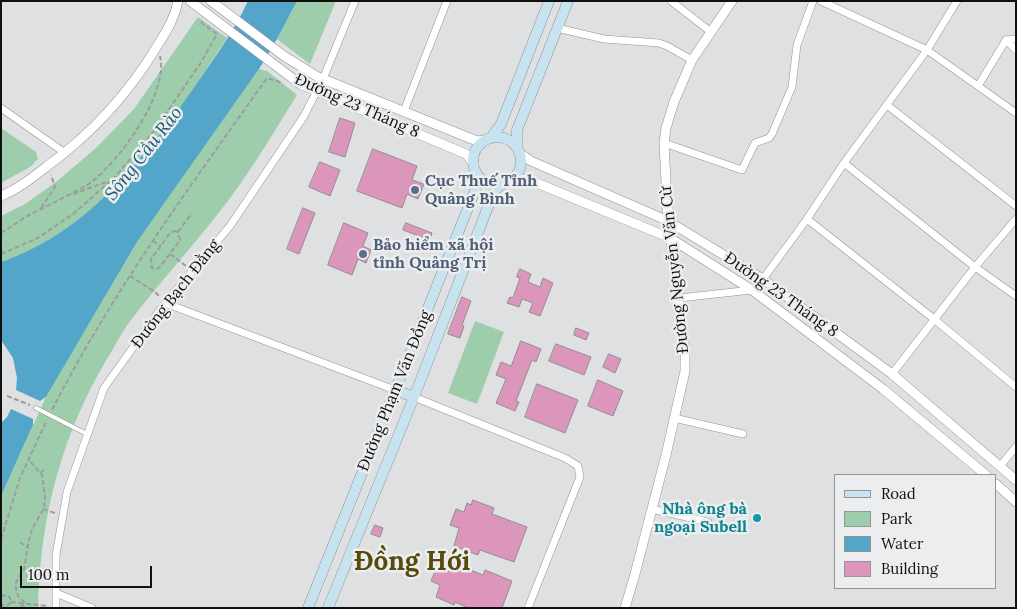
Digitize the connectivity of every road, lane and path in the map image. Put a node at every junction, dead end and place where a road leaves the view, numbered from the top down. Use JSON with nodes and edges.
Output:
{"nodes":[{"id":1,"x":178,"y":1,"type":"edge"},
{"id":2,"x":190,"y":1,"type":"edge"},
{"id":3,"x":211,"y":1,"type":"edge"},
{"id":4,"x":355,"y":1,"type":"edge"},
{"id":5,"x":447,"y":1,"type":"edge"},
{"id":6,"x":549,"y":1,"type":"edge"},
{"id":7,"x":568,"y":1,"type":"edge"},
{"id":8,"x":671,"y":1,"type":"edge"},
{"id":9,"x":732,"y":1,"type":"edge"},
{"id":10,"x":813,"y":1,"type":"edge"},
{"id":11,"x":821,"y":1,"type":"edge"},
{"id":12,"x":957,"y":1,"type":"edge"},
{"id":13,"x":199,"y":17,"type":"dead end"},
{"id":14,"x":557,"y":28,"type":"junction"},
{"id":15,"x":711,"y":32,"type":"junction"},
{"id":16,"x":1006,"y":40,"type":"junction"},
{"id":17,"x":1016,"y":40,"type":"edge"},
{"id":18,"x":158,"y":45,"type":"junction"},
{"id":19,"x":927,"y":50,"type":"junction"},
{"id":20,"x":1016,"y":50,"type":"edge"},
{"id":21,"x":692,"y":60,"type":"junction"},
{"id":22,"x":323,"y":79,"type":"junction"},
{"id":23,"x":296,"y":81,"type":"junction"},
{"id":24,"x":978,"y":86,"type":"junction"},
{"id":25,"x":316,"y":92,"type":"junction"},
{"id":26,"x":887,"y":105,"type":"junction"},
{"id":27,"x":1,"y":108,"type":"edge"},
{"id":28,"x":404,"y":111,"type":"junction"},
{"id":29,"x":1016,"y":113,"type":"edge"},
{"id":30,"x":488,"y":139,"type":"junction"},
{"id":31,"x":664,"y":143,"type":"junction"},
{"id":32,"x":518,"y":150,"type":"junction"},
{"id":33,"x":65,"y":153,"type":"junction"},
{"id":34,"x":844,"y":163,"type":"junction"},
{"id":35,"x":48,"y":166,"type":"junction"},
{"id":36,"x":476,"y":169,"type":"junction"},
{"id":37,"x":112,"y":180,"type":"junction"},
{"id":38,"x":507,"y":182,"type":"junction"},
{"id":39,"x":1,"y":196,"type":"edge"},
{"id":40,"x":67,"y":196,"type":"junction"},
{"id":41,"x":1016,"y":206,"type":"edge"},
{"id":42,"x":39,"y":210,"type":"junction"},
{"id":43,"x":192,"y":213,"type":"dead end"},
{"id":44,"x":807,"y":219,"type":"junction"},
{"id":45,"x":1016,"y":219,"type":"edge"},
{"id":46,"x":668,"y":221,"type":"junction"},
{"id":47,"x":178,"y":232,"type":"junction"},
{"id":48,"x":1,"y":233,"type":"edge"},
{"id":49,"x":670,"y":238,"type":"junction"},
{"id":50,"x":153,"y":241,"type":"junction"},
{"id":51,"x":161,"y":246,"type":"junction"},
{"id":52,"x":1,"y":254,"type":"edge"},
{"id":53,"x":170,"y":254,"type":"junction"},
{"id":54,"x":975,"y":266,"type":"junction"},
{"id":55,"x":192,"y":271,"type":"junction"},
{"id":56,"x":130,"y":276,"type":"junction"},
{"id":57,"x":763,"y":279,"type":"junction"},
{"id":58,"x":752,"y":290,"type":"junction"},
{"id":59,"x":1016,"y":296,"type":"edge"},
{"id":60,"x":679,"y":298,"type":"junction"},
{"id":61,"x":165,"y":303,"type":"junction"},
{"id":62,"x":934,"y":319,"type":"junction"},
{"id":63,"x":892,"y":374,"type":"junction"},
{"id":64,"x":1016,"y":387,"type":"edge"},
{"id":65,"x":395,"y":390,"type":"junction"},
{"id":66,"x":7,"y":396,"type":"dead end"},
{"id":67,"x":414,"y":397,"type":"junction"},
{"id":68,"x":36,"y":408,"type":"joint"},
{"id":69,"x":50,"y":415,"type":"junction"},
{"id":70,"x":674,"y":418,"type":"junction"},
{"id":71,"x":88,"y":434,"type":"junction"},
{"id":72,"x":743,"y":434,"type":"dead end"},
{"id":73,"x":1016,"y":447,"type":"edge"},
{"id":74,"x":29,"y":460,"type":"junction"},
{"id":75,"x":1000,"y":466,"type":"junction"},
{"id":76,"x":46,"y":468,"type":"dead end"},
{"id":77,"x":40,"y":473,"type":"junction"},
{"id":78,"x":985,"y":474,"type":"edge"},
{"id":79,"x":1016,"y":480,"type":"edge"},
{"id":80,"x":997,"y":485,"type":"edge"},
{"id":81,"x":1016,"y":502,"type":"edge"},
{"id":82,"x":44,"y":509,"type":"junction"},
{"id":83,"x":652,"y":509,"type":"junction"},
{"id":84,"x":63,"y":515,"type":"junction"},
{"id":85,"x":708,"y":522,"type":"dead end"},
{"id":86,"x":1,"y":539,"type":"edge"},
{"id":87,"x":20,"y":542,"type":"dead end"},
{"id":88,"x":28,"y":548,"type":"junction"},
{"id":89,"x":56,"y":593,"type":"junction"},
{"id":90,"x":1,"y":596,"type":"edge"},
{"id":91,"x":11,"y":602,"type":"junction"},
{"id":92,"x":25,"y":603,"type":"junction"},
{"id":93,"x":1,"y":605,"type":"edge"},
{"id":94,"x":56,"y":607,"type":"edge"},
{"id":95,"x":20,"y":608,"type":"edge"},
{"id":96,"x":92,"y":608,"type":"edge"},
{"id":97,"x":308,"y":608,"type":"edge"},
{"id":98,"x":328,"y":608,"type":"edge"},
{"id":99,"x":528,"y":608,"type":"edge"},
{"id":100,"x":625,"y":608,"type":"edge"}],
"edges":[{"from":1,"to":18,"type":"street"},
{"from":2,"to":23,"type":"street","name":"Đường 23 Tháng 8"},
{"from":3,"to":22,"type":"street","name":"Đường 23 Tháng 8"},
{"from":4,"to":22,"type":"street","name":"Đường Bạch Đằng"},
{"from":5,"to":28,"type":"street"},
{"from":6,"to":30,"type":"main road"},
{"from":7,"to":14,"type":"main road"},
{"from":8,"to":15,"type":"street"},
{"from":9,"to":15,"type":"street","name":"Đường Nguyễn Văn Cừ"},
{"from":10,"to":31,"type":"street"},
{"from":11,"to":19,"type":"street"},
{"from":12,"to":19,"type":"street"},
{"from":13,"to":37,"type":"path"},
{"from":14,"to":21,"type":"street"},
{"from":14,"to":32,"type":"main road"},
{"from":15,"to":21,"type":"street","name":"Đường Nguyễn Văn Cừ"},
{"from":16,"to":17,"type":"street"},
{"from":16,"to":20,"type":"street"},
{"from":16,"to":24,"type":"street"},
{"from":18,"to":33,"type":"street"},
{"from":18,"to":40,"type":"path"},
{"from":19,"to":24,"type":"street"},
{"from":19,"to":26,"type":"street"},
{"from":21,"to":31,"type":"street","name":"Đường Nguyễn Văn Cừ"},
{"from":22,"to":25,"type":"street","name":"Đường Bạch Đằng"},
{"from":22,"to":28,"type":"street","name":"Đường 23 Tháng 8"},
{"from":23,"to":25,"type":"street","name":"Đường 23 Tháng 8"},
{"from":23,"to":50,"type":"path"},
{"from":24,"to":29,"type":"street"},
{"from":25,"to":36,"type":"street","name":"Đường 23 Tháng 8"},
{"from":25,"to":55,"type":"street","name":"Đường Bạch Đằng"},
{"from":26,"to":34,"type":"street"},
{"from":26,"to":41,"type":"street"},
{"from":27,"to":33,"type":"street"},
{"from":28,"to":30,"type":"street","name":"Đường 23 Tháng 8"},
{"from":30,"to":32,"type":"main road"},
{"from":30,"to":36,"type":"main road"},
{"from":31,"to":46,"type":"street","name":"Đường Nguyễn Văn Cừ"},
{"from":32,"to":38,"type":"main road"},
{"from":32,"to":46,"type":"street","name":"Đường 23 Tháng 8"},
{"from":33,"to":35,"type":"street"},
{"from":34,"to":44,"type":"street"},
{"from":34,"to":54,"type":"street"},
{"from":35,"to":39,"type":"street"},
{"from":35,"to":42,"type":"path"},
{"from":36,"to":38,"type":"main road"},
{"from":36,"to":65,"type":"main road","name":"Đường Phạm Văn Đồng"},
{"from":37,"to":40,"type":"path"},
{"from":37,"to":52,"type":"path"},
{"from":38,"to":49,"type":"street","name":"Đường 23 Tháng 8"},
{"from":38,"to":67,"type":"main road","name":"Đường Phạm Văn Đồng"},
{"from":40,"to":42,"type":"path"},
{"from":42,"to":48,"type":"path"},
{"from":43,"to":47,"type":"path"},
{"from":44,"to":57,"type":"street"},
{"from":44,"to":62,"type":"street"},
{"from":45,"to":54,"type":"street"},
{"from":46,"to":49,"type":"street","name":"Đường Nguyễn Văn Cừ"},
{"from":46,"to":57,"type":"street","name":"Đường 23 Tháng 8"},
{"from":47,"to":51,"type":"path"},
{"from":47,"to":53,"type":"path"},
{"from":49,"to":58,"type":"street","name":"Đường 23 Tháng 8"},
{"from":49,"to":60,"type":"street","name":"Đường Nguyễn Văn Cừ"},
{"from":50,"to":51,"type":"path"},
{"from":50,"to":56,"type":"path"},
{"from":51,"to":53,"type":"path"},
{"from":53,"to":55,"type":"path"},
{"from":54,"to":59,"type":"street"},
{"from":54,"to":62,"type":"street"},
{"from":55,"to":61,"type":"street","name":"Đường Bạch Đằng"},
{"from":56,"to":61,"type":"path"},
{"from":56,"to":69,"type":"path"},
{"from":57,"to":58,"type":"street"},
{"from":57,"to":63,"type":"street","name":"Đường 23 Tháng 8"},
{"from":58,"to":60,"type":"street"},
{"from":58,"to":78,"type":"street","name":"Đường 23 Tháng 8"},
{"from":60,"to":70,"type":"street","name":"Đường Nguyễn Văn Cừ"},
{"from":61,"to":65,"type":"street"},
{"from":61,"to":71,"type":"street","name":"Đường Bạch Đằng"},
{"from":62,"to":63,"type":"street"},
{"from":62,"to":64,"type":"street"},
{"from":63,"to":75,"type":"street","name":"Đường 23 Tháng 8"},
{"from":65,"to":67,"type":"main road"},
{"from":65,"to":97,"type":"main road","name":"Đường Phạm Văn Đồng"},
{"from":66,"to":68,"type":"path"},
{"from":67,"to":98,"type":"main road","name":"Đường Phạm Văn Đồng"},
{"from":67,"to":99,"type":"street"},
{"from":68,"to":69,"type":"lane"},
{"from":69,"to":71,"type":"lane"},
{"from":69,"to":74,"type":"path"},
{"from":70,"to":72,"type":"street"},
{"from":70,"to":83,"type":"street","name":"Đường Nguyễn Văn Cừ"},
{"from":71,"to":84,"type":"street","name":"Đường Bạch Đằng"},
{"from":73,"to":75,"type":"street"},
{"from":74,"to":77,"type":"path"},
{"from":74,"to":86,"type":"path"},
{"from":75,"to":79,"type":"street","name":"Đường 23 Tháng 8"},
{"from":76,"to":77,"type":"path"},
{"from":77,"to":82,"type":"path"},
{"from":80,"to":81,"type":"street"},
{"from":82,"to":84,"type":"path"},
{"from":82,"to":88,"type":"path"},
{"from":83,"to":85,"type":"street"},
{"from":83,"to":100,"type":"street","name":"Đường Nguyễn Văn Cừ"},
{"from":84,"to":89,"type":"street","name":"Đường Bạch Đằng"},
{"from":87,"to":88,"type":"path"},
{"from":88,"to":92,"type":"path"},
{"from":89,"to":94,"type":"street","name":"Đường Bạch Đằng"},
{"from":89,"to":96,"type":"street"},
{"from":90,"to":91,"type":"path"},
{"from":91,"to":92,"type":"path"},
{"from":91,"to":93,"type":"path"},
{"from":92,"to":94,"type":"path"},
{"from":92,"to":95,"type":"path"}]}
